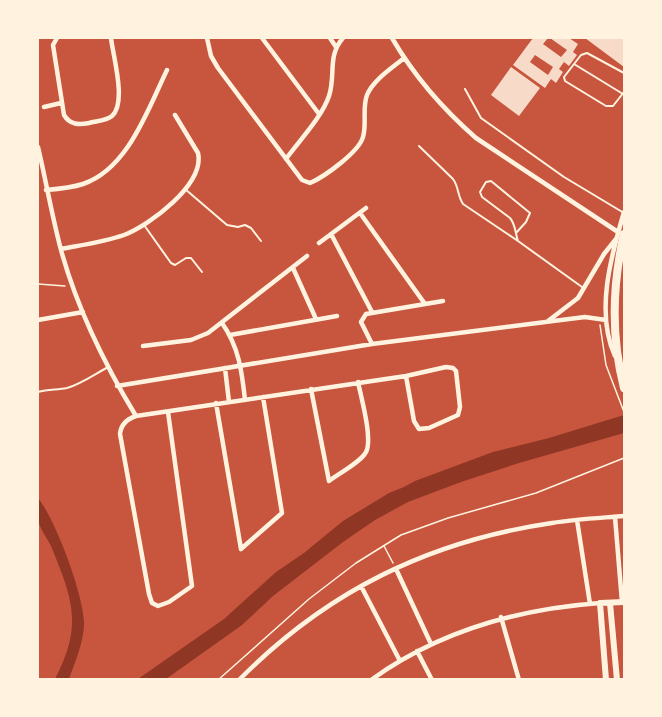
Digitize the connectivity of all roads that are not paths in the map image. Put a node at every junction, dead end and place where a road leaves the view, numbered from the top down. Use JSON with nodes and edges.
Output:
{"nodes":[{"id":1,"x":56,"y":38,"type":"edge"},
{"id":2,"x":111,"y":38,"type":"edge"},
{"id":3,"x":207,"y":38,"type":"edge"},
{"id":4,"x":262,"y":38,"type":"edge"},
{"id":5,"x":330,"y":38,"type":"edge"},
{"id":6,"x":343,"y":38,"type":"edge"},
{"id":7,"x":392,"y":38,"type":"edge"},
{"id":8,"x":336,"y":47,"type":"junction"},
{"id":9,"x":404,"y":58,"type":"junction"},
{"id":10,"x":574,"y":64,"type":"junction"},
{"id":11,"x":167,"y":70,"type":"dead end"},
{"id":12,"x":624,"y":73,"type":"edge"},
{"id":13,"x":465,"y":88,"type":"dead end"},
{"id":14,"x":623,"y":93,"type":"edge"},
{"id":15,"x":61,"y":104,"type":"junction"},
{"id":16,"x":44,"y":107,"type":"dead end"},
{"id":17,"x":319,"y":114,"type":"junction"},
{"id":18,"x":175,"y":115,"type":"dead end"},
{"id":19,"x":419,"y":146,"type":"dead end"},
{"id":20,"x":38,"y":147,"type":"edge"},
{"id":21,"x":286,"y":159,"type":"junction"},
{"id":22,"x":185,"y":189,"type":"junction"},
{"id":23,"x":46,"y":190,"type":"junction"},
{"id":24,"x":366,"y":208,"type":"dead end"},
{"id":25,"x":360,"y":213,"type":"junction"},
{"id":26,"x":624,"y":213,"type":"edge"},
{"id":27,"x":144,"y":225,"type":"junction"},
{"id":28,"x":516,"y":233,"type":"junction"},
{"id":29,"x":331,"y":234,"type":"junction"},
{"id":30,"x":620,"y":235,"type":"edge"},
{"id":31,"x":261,"y":241,"type":"dead end"},
{"id":32,"x":518,"y":241,"type":"junction"},
{"id":33,"x":319,"y":243,"type":"dead end"},
{"id":34,"x":61,"y":249,"type":"junction"},
{"id":35,"x":307,"y":256,"type":"dead end"},
{"id":36,"x":292,"y":268,"type":"junction"},
{"id":37,"x":595,"y":270,"type":"junction"},
{"id":38,"x":202,"y":272,"type":"dead end"},
{"id":39,"x":609,"y":275,"type":"junction"},
{"id":40,"x":585,"y":289,"type":"junction"},
{"id":41,"x":443,"y":301,"type":"dead end"},
{"id":42,"x":425,"y":304,"type":"junction"},
{"id":43,"x":83,"y":312,"type":"junction"},
{"id":44,"x":372,"y":312,"type":"junction"},
{"id":45,"x":337,"y":316,"type":"dead end"},
{"id":46,"x":38,"y":320,"type":"edge"},
{"id":47,"x":316,"y":320,"type":"junction"},
{"id":48,"x":606,"y":320,"type":"junction"},
{"id":49,"x":548,"y":321,"type":"junction"},
{"id":50,"x":222,"y":323,"type":"junction"},
{"id":51,"x":230,"y":335,"type":"junction"},
{"id":52,"x":372,"y":344,"type":"junction"},
{"id":53,"x":143,"y":346,"type":"dead end"},
{"id":54,"x":618,"y":363,"type":"junction"},
{"id":55,"x":242,"y":365,"type":"junction"},
{"id":56,"x":108,"y":367,"type":"junction"},
{"id":57,"x":225,"y":368,"type":"junction"},
{"id":58,"x":406,"y":376,"type":"junction"},
{"id":59,"x":358,"y":382,"type":"junction"},
{"id":60,"x":117,"y":386,"type":"junction"},
{"id":61,"x":624,"y":388,"type":"edge"},
{"id":62,"x":311,"y":389,"type":"junction"},
{"id":63,"x":38,"y":392,"type":"edge"},
{"id":64,"x":263,"y":397,"type":"junction"},
{"id":65,"x":245,"y":400,"type":"junction"},
{"id":66,"x":229,"y":402,"type":"junction"},
{"id":67,"x":216,"y":403,"type":"junction"},
{"id":68,"x":168,"y":412,"type":"junction"},
{"id":69,"x":136,"y":416,"type":"junction"},
{"id":70,"x":624,"y":516,"type":"edge"},
{"id":71,"x":615,"y":517,"type":"junction"},
{"id":72,"x":577,"y":520,"type":"junction"},
{"id":73,"x":396,"y":569,"type":"junction"},
{"id":74,"x":361,"y":586,"type":"junction"},
{"id":75,"x":623,"y":602,"type":"edge"},
{"id":76,"x":600,"y":603,"type":"junction"},
{"id":77,"x":610,"y":603,"type":"junction"},
{"id":78,"x":590,"y":604,"type":"junction"},
{"id":79,"x":501,"y":617,"type":"junction"},
{"id":80,"x":431,"y":644,"type":"junction"},
{"id":81,"x":417,"y":651,"type":"junction"},
{"id":82,"x":399,"y":659,"type":"junction"},
{"id":83,"x":624,"y":676,"type":"edge"},
{"id":84,"x":616,"y":678,"type":"edge"},
{"id":85,"x":239,"y":680,"type":"edge"},
{"id":86,"x":371,"y":680,"type":"edge"},
{"id":87,"x":432,"y":680,"type":"edge"},
{"id":88,"x":519,"y":680,"type":"edge"},
{"id":89,"x":606,"y":680,"type":"edge"}],
"edges":[{"from":1,"to":15,"type":"street"},
{"from":2,"to":15,"type":"street"},
{"from":3,"to":21,"type":"street"},
{"from":4,"to":17,"type":"street"},
{"from":5,"to":8,"type":"street"},
{"from":6,"to":8,"type":"street"},
{"from":7,"to":9,"type":"street"},
{"from":8,"to":17,"type":"street"},
{"from":9,"to":21,"type":"street"},
{"from":9,"to":30,"type":"street"},
{"from":10,"to":12,"type":"lane"},
{"from":10,"to":14,"type":"lane"},
{"from":10,"to":14,"type":"lane"},
{"from":11,"to":23,"type":"street"},
{"from":13,"to":26,"type":"lane"},
{"from":15,"to":16,"type":"street"},
{"from":17,"to":21,"type":"street"},
{"from":18,"to":22,"type":"street"},
{"from":19,"to":32,"type":"lane"},
{"from":20,"to":23,"type":"street"},
{"from":22,"to":27,"type":"street"},
{"from":22,"to":31,"type":"lane"},
{"from":23,"to":34,"type":"street"},
{"from":24,"to":25,"type":"street"},
{"from":25,"to":29,"type":"street"},
{"from":25,"to":42,"type":"street"},
{"from":26,"to":30,"type":"street"},
{"from":27,"to":34,"type":"street"},
{"from":27,"to":38,"type":"lane"},
{"from":28,"to":28,"type":"lane"},
{"from":28,"to":32,"type":"lane"},
{"from":29,"to":33,"type":"street"},
{"from":29,"to":44,"type":"street"},
{"from":30,"to":37,"type":"street"},
{"from":30,"to":39,"type":"street"},
{"from":30,"to":54,"type":"highway"},
{"from":32,"to":40,"type":"lane"},
{"from":34,"to":43,"type":"street"},
{"from":35,"to":36,"type":"street"},
{"from":36,"to":47,"type":"street"},
{"from":36,"to":50,"type":"street"},
{"from":37,"to":39,"type":"street"},
{"from":37,"to":40,"type":"street"},
{"from":39,"to":48,"type":"street"},
{"from":40,"to":49,"type":"street"},
{"from":41,"to":42,"type":"street"},
{"from":42,"to":44,"type":"street"},
{"from":43,"to":46,"type":"street"},
{"from":43,"to":56,"type":"street"},
{"from":44,"to":52,"type":"street"},
{"from":45,"to":47,"type":"street"},
{"from":47,"to":51,"type":"street"},
{"from":48,"to":49,"type":"street"},
{"from":48,"to":54,"type":"street"},
{"from":49,"to":52,"type":"street"},
{"from":50,"to":51,"type":"street"},
{"from":50,"to":53,"type":"street"},
{"from":51,"to":55,"type":"street"},
{"from":52,"to":55,"type":"street"},
{"from":54,"to":61,"type":"highway"},
{"from":55,"to":57,"type":"street"},
{"from":55,"to":65,"type":"street"},
{"from":56,"to":60,"type":"street"},
{"from":56,"to":63,"type":"lane"},
{"from":57,"to":60,"type":"street"},
{"from":57,"to":66,"type":"street"},
{"from":58,"to":58,"type":"street"},
{"from":58,"to":59,"type":"street"},
{"from":59,"to":62,"type":"street"},
{"from":59,"to":62,"type":"street"},
{"from":60,"to":69,"type":"street"},
{"from":62,"to":64,"type":"street"},
{"from":64,"to":65,"type":"street"},
{"from":64,"to":67,"type":"street"},
{"from":65,"to":66,"type":"street"},
{"from":66,"to":67,"type":"street"},
{"from":67,"to":68,"type":"street"},
{"from":68,"to":69,"type":"street"},
{"from":68,"to":69,"type":"street"},
{"from":70,"to":71,"type":"street"},
{"from":71,"to":72,"type":"street"},
{"from":71,"to":75,"type":"street"},
{"from":72,"to":73,"type":"street"},
{"from":72,"to":78,"type":"street"},
{"from":73,"to":74,"type":"street"},
{"from":73,"to":80,"type":"street"},
{"from":74,"to":82,"type":"street"},
{"from":74,"to":85,"type":"street"},
{"from":75,"to":77,"type":"street"},
{"from":76,"to":77,"type":"street"},
{"from":76,"to":78,"type":"street"},
{"from":76,"to":89,"type":"street"},
{"from":77,"to":84,"type":"street"},
{"from":78,"to":79,"type":"street"},
{"from":79,"to":80,"type":"street"},
{"from":79,"to":88,"type":"street"},
{"from":80,"to":81,"type":"street"},
{"from":81,"to":82,"type":"street"},
{"from":81,"to":87,"type":"street"},
{"from":82,"to":86,"type":"street"},
{"from":83,"to":84,"type":"street"}]}
